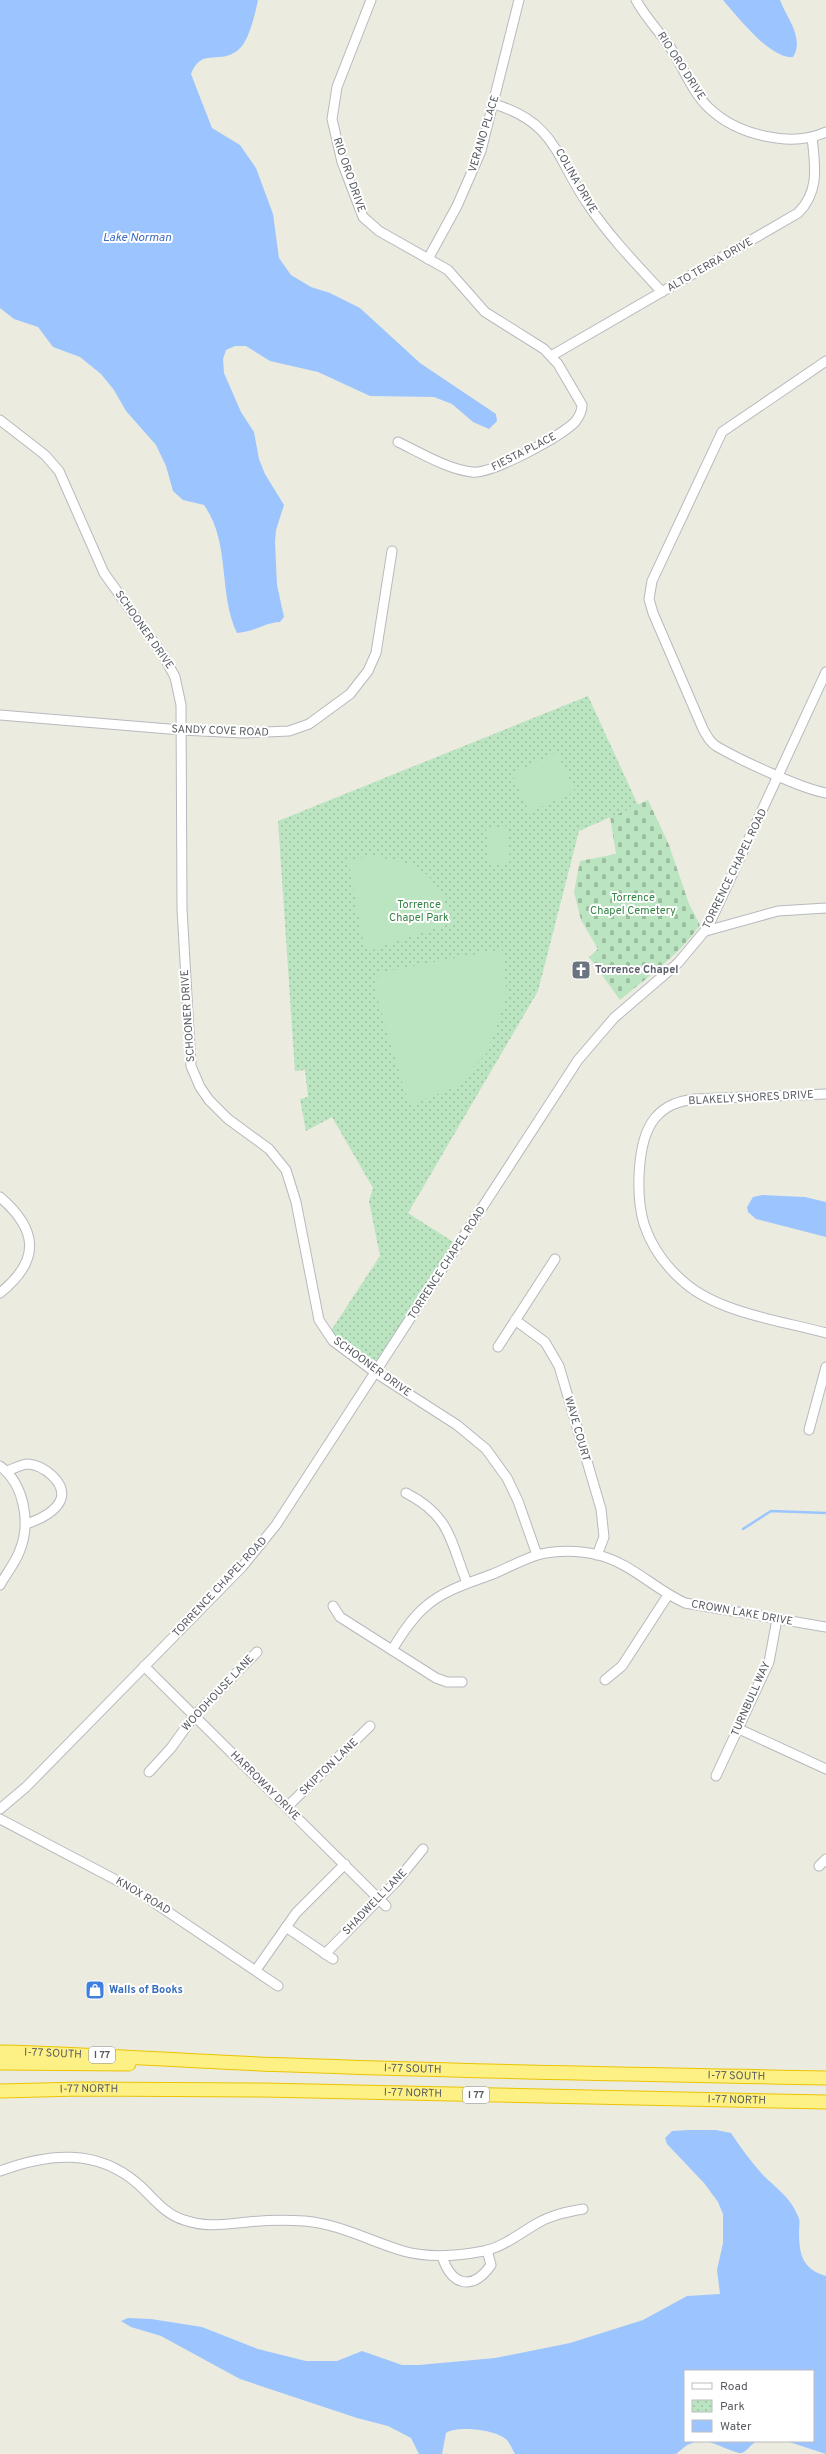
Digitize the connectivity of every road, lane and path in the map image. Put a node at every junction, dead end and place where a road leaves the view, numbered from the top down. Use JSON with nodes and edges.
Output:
{"nodes":[{"id":1,"x":371,"y":0,"type":"edge"},
{"id":2,"x":518,"y":0,"type":"edge"},
{"id":3,"x":636,"y":0,"type":"edge"},
{"id":4,"x":494,"y":104,"type":"junction"},
{"id":5,"x":826,"y":132,"type":"edge"},
{"id":6,"x":812,"y":137,"type":"junction"},
{"id":7,"x":428,"y":259,"type":"junction"},
{"id":8,"x":662,"y":292,"type":"junction"},
{"id":9,"x":551,"y":356,"type":"junction"},
{"id":10,"x":826,"y":361,"type":"edge"},
{"id":11,"x":0,"y":420,"type":"edge"},
{"id":12,"x":398,"y":442,"type":"dead end"},
{"id":13,"x":392,"y":551,"type":"dead end"},
{"id":14,"x":826,"y":672,"type":"edge"},
{"id":15,"x":0,"y":715,"type":"edge"},
{"id":16,"x":181,"y":730,"type":"junction"},
{"id":17,"x":779,"y":776,"type":"junction"},
{"id":18,"x":826,"y":793,"type":"edge"},
{"id":19,"x":826,"y":908,"type":"edge"},
{"id":20,"x":706,"y":931,"type":"junction"},
{"id":21,"x":826,"y":1094,"type":"edge"},
{"id":22,"x":0,"y":1197,"type":"edge"},
{"id":23,"x":555,"y":1259,"type":"dead end"},
{"id":24,"x":0,"y":1293,"type":"edge"},
{"id":25,"x":515,"y":1320,"type":"junction"},
{"id":26,"x":826,"y":1333,"type":"edge"},
{"id":27,"x":498,"y":1347,"type":"dead end"},
{"id":28,"x":826,"y":1367,"type":"edge"},
{"id":29,"x":376,"y":1373,"type":"junction"},
{"id":30,"x":809,"y":1430,"type":"dead end"},
{"id":31,"x":4,"y":1468,"type":"edge"},
{"id":32,"x":406,"y":1493,"type":"dead end"},
{"id":33,"x":26,"y":1524,"type":"junction"},
{"id":34,"x":538,"y":1555,"type":"junction"},
{"id":35,"x":597,"y":1555,"type":"junction"},
{"id":36,"x":467,"y":1583,"type":"junction"},
{"id":37,"x":0,"y":1585,"type":"edge"},
{"id":38,"x":668,"y":1595,"type":"junction"},
{"id":39,"x":333,"y":1606,"type":"dead end"},
{"id":40,"x":777,"y":1620,"type":"junction"},
{"id":41,"x":826,"y":1627,"type":"edge"},
{"id":42,"x":392,"y":1650,"type":"junction"},
{"id":43,"x":257,"y":1652,"type":"dead end"},
{"id":44,"x":144,"y":1666,"type":"junction"},
{"id":45,"x":605,"y":1680,"type":"dead end"},
{"id":46,"x":462,"y":1682,"type":"dead end"},
{"id":47,"x":194,"y":1716,"type":"junction"},
{"id":48,"x":370,"y":1726,"type":"dead end"},
{"id":49,"x":739,"y":1729,"type":"junction"},
{"id":50,"x":826,"y":1769,"type":"edge"},
{"id":51,"x":149,"y":1772,"type":"dead end"},
{"id":52,"x":716,"y":1776,"type":"dead end"},
{"id":53,"x":287,"y":1807,"type":"junction"},
{"id":54,"x":0,"y":1809,"type":"edge"},
{"id":55,"x":0,"y":1819,"type":"edge"},
{"id":56,"x":423,"y":1849,"type":"dead end"},
{"id":57,"x":826,"y":1859,"type":"edge"},
{"id":58,"x":345,"y":1864,"type":"junction"},
{"id":59,"x":819,"y":1866,"type":"dead end"},
{"id":60,"x":383,"y":1902,"type":"junction"},
{"id":61,"x":286,"y":1927,"type":"junction"},
{"id":62,"x":256,"y":1970,"type":"junction"},
{"id":63,"x":278,"y":1986,"type":"dead end"},
{"id":64,"x":0,"y":2052,"type":"edge"},
{"id":65,"x":203,"y":2062,"type":"junction"},
{"id":66,"x":0,"y":2063,"type":"edge"},
{"id":67,"x":826,"y":2078,"type":"edge"},
{"id":68,"x":0,"y":2084,"type":"edge"},
{"id":69,"x":81,"y":2089,"type":"junction"},
{"id":70,"x":0,"y":2091,"type":"edge"},
{"id":71,"x":826,"y":2102,"type":"edge"},
{"id":72,"x":0,"y":2171,"type":"edge"},
{"id":73,"x":583,"y":2209,"type":"dead end"},
{"id":74,"x":487,"y":2250,"type":"junction"},
{"id":75,"x":442,"y":2256,"type":"junction"}],
"edges":[{"from":1,"to":7,"type":"street","name":"RIO ORO DRIVE"},
{"from":2,"to":4,"type":"street","name":"VERANO PLACE"},
{"from":3,"to":6,"type":"street","name":"RIO ORO DRIVE"},
{"from":4,"to":7,"type":"street","name":"VERANO PLACE"},
{"from":4,"to":8,"type":"street","name":"COLINA DRIVE"},
{"from":5,"to":6,"type":"street","name":"RIO ORO DRIVE"},
{"from":6,"to":8,"type":"street","name":"ALTO TERRA DRIVE"},
{"from":7,"to":9,"type":"street","name":"RIO ORO DRIVE"},
{"from":8,"to":9,"type":"street","name":"ALTO TERRA DRIVE"},
{"from":9,"to":12,"type":"street","name":"FIESTA PLACE"},
{"from":10,"to":17,"type":"street"},
{"from":11,"to":16,"type":"street","name":"SCHOONER DRIVE"},
{"from":13,"to":16,"type":"street","name":"SANDY COVE ROAD"},
{"from":14,"to":17,"type":"street","name":"TORRENCE CHAPEL ROAD"},
{"from":15,"to":16,"type":"street","name":"SANDY COVE ROAD"},
{"from":16,"to":29,"type":"street","name":"SCHOONER DRIVE"},
{"from":17,"to":18,"type":"street"},
{"from":17,"to":20,"type":"street","name":"TORRENCE CHAPEL ROAD"},
{"from":19,"to":20,"type":"street"},
{"from":20,"to":29,"type":"street","name":"TORRENCE CHAPEL ROAD"},
{"from":21,"to":26,"type":"street","name":"BLAKELY SHORES DRIVE"},
{"from":22,"to":24,"type":"street"},
{"from":23,"to":25,"type":"street"},
{"from":25,"to":27,"type":"street"},
{"from":25,"to":35,"type":"street","name":"WAVE COURT"},
{"from":28,"to":30,"type":"street"},
{"from":29,"to":34,"type":"street","name":"SCHOONER DRIVE"},
{"from":29,"to":44,"type":"street","name":"TORRENCE CHAPEL ROAD"},
{"from":31,"to":33,"type":"street"},
{"from":31,"to":33,"type":"street"},
{"from":32,"to":36,"type":"street"},
{"from":33,"to":37,"type":"street"},
{"from":34,"to":35,"type":"street","name":"CROWN LAKE DRIVE"},
{"from":34,"to":36,"type":"street","name":"CROWN LAKE DRIVE"},
{"from":35,"to":38,"type":"street","name":"CROWN LAKE DRIVE"},
{"from":36,"to":42,"type":"street","name":"CROWN LAKE DRIVE"},
{"from":38,"to":40,"type":"street","name":"CROWN LAKE DRIVE"},
{"from":38,"to":45,"type":"street"},
{"from":39,"to":42,"type":"street"},
{"from":40,"to":41,"type":"street","name":"CROWN LAKE DRIVE"},
{"from":40,"to":49,"type":"street","name":"TURNBULL WAY"},
{"from":42,"to":46,"type":"street"},
{"from":43,"to":47,"type":"street","name":"WOODHOUSE LANE"},
{"from":44,"to":47,"type":"street","name":"HARROWAY DRIVE"},
{"from":44,"to":54,"type":"street","name":"TORRENCE CHAPEL ROAD"},
{"from":47,"to":51,"type":"street","name":"WOODHOUSE LANE"},
{"from":47,"to":53,"type":"street","name":"HARROWAY DRIVE"},
{"from":48,"to":53,"type":"street","name":"SKIPTON LANE"},
{"from":49,"to":50,"type":"street"},
{"from":49,"to":52,"type":"street","name":"TURNBULL WAY"},
{"from":53,"to":58,"type":"street","name":"HARROWAY DRIVE"},
{"from":55,"to":62,"type":"street","name":"KNOX ROAD"},
{"from":56,"to":60,"type":"street","name":"SHADWELL LANE"},
{"from":57,"to":59,"type":"street"},
{"from":58,"to":60,"type":"street","name":"HARROWAY DRIVE"},
{"from":58,"to":61,"type":"street"},
{"from":60,"to":61,"type":"street","name":"SHADWELL LANE"},
{"from":61,"to":62,"type":"street"},
{"from":62,"to":63,"type":"street","name":"KNOX ROAD"},
{"from":64,"to":65,"type":"highway","name":"I-77 SOUTH","number":"I 77"},
{"from":65,"to":66,"type":"highway","number":"I 77"},
{"from":65,"to":67,"type":"highway","name":"I-77 SOUTH","number":"I 77"},
{"from":68,"to":69,"type":"highway","number":"I 77"},
{"from":69,"to":70,"type":"highway","name":"I-77 NORTH","number":"I 77"},
{"from":69,"to":71,"type":"highway","name":"I-77 NORTH","number":"I 77"},
{"from":72,"to":75,"type":"street"},
{"from":73,"to":74,"type":"street"},
{"from":74,"to":75,"type":"street"},
{"from":74,"to":75,"type":"street"}]}
